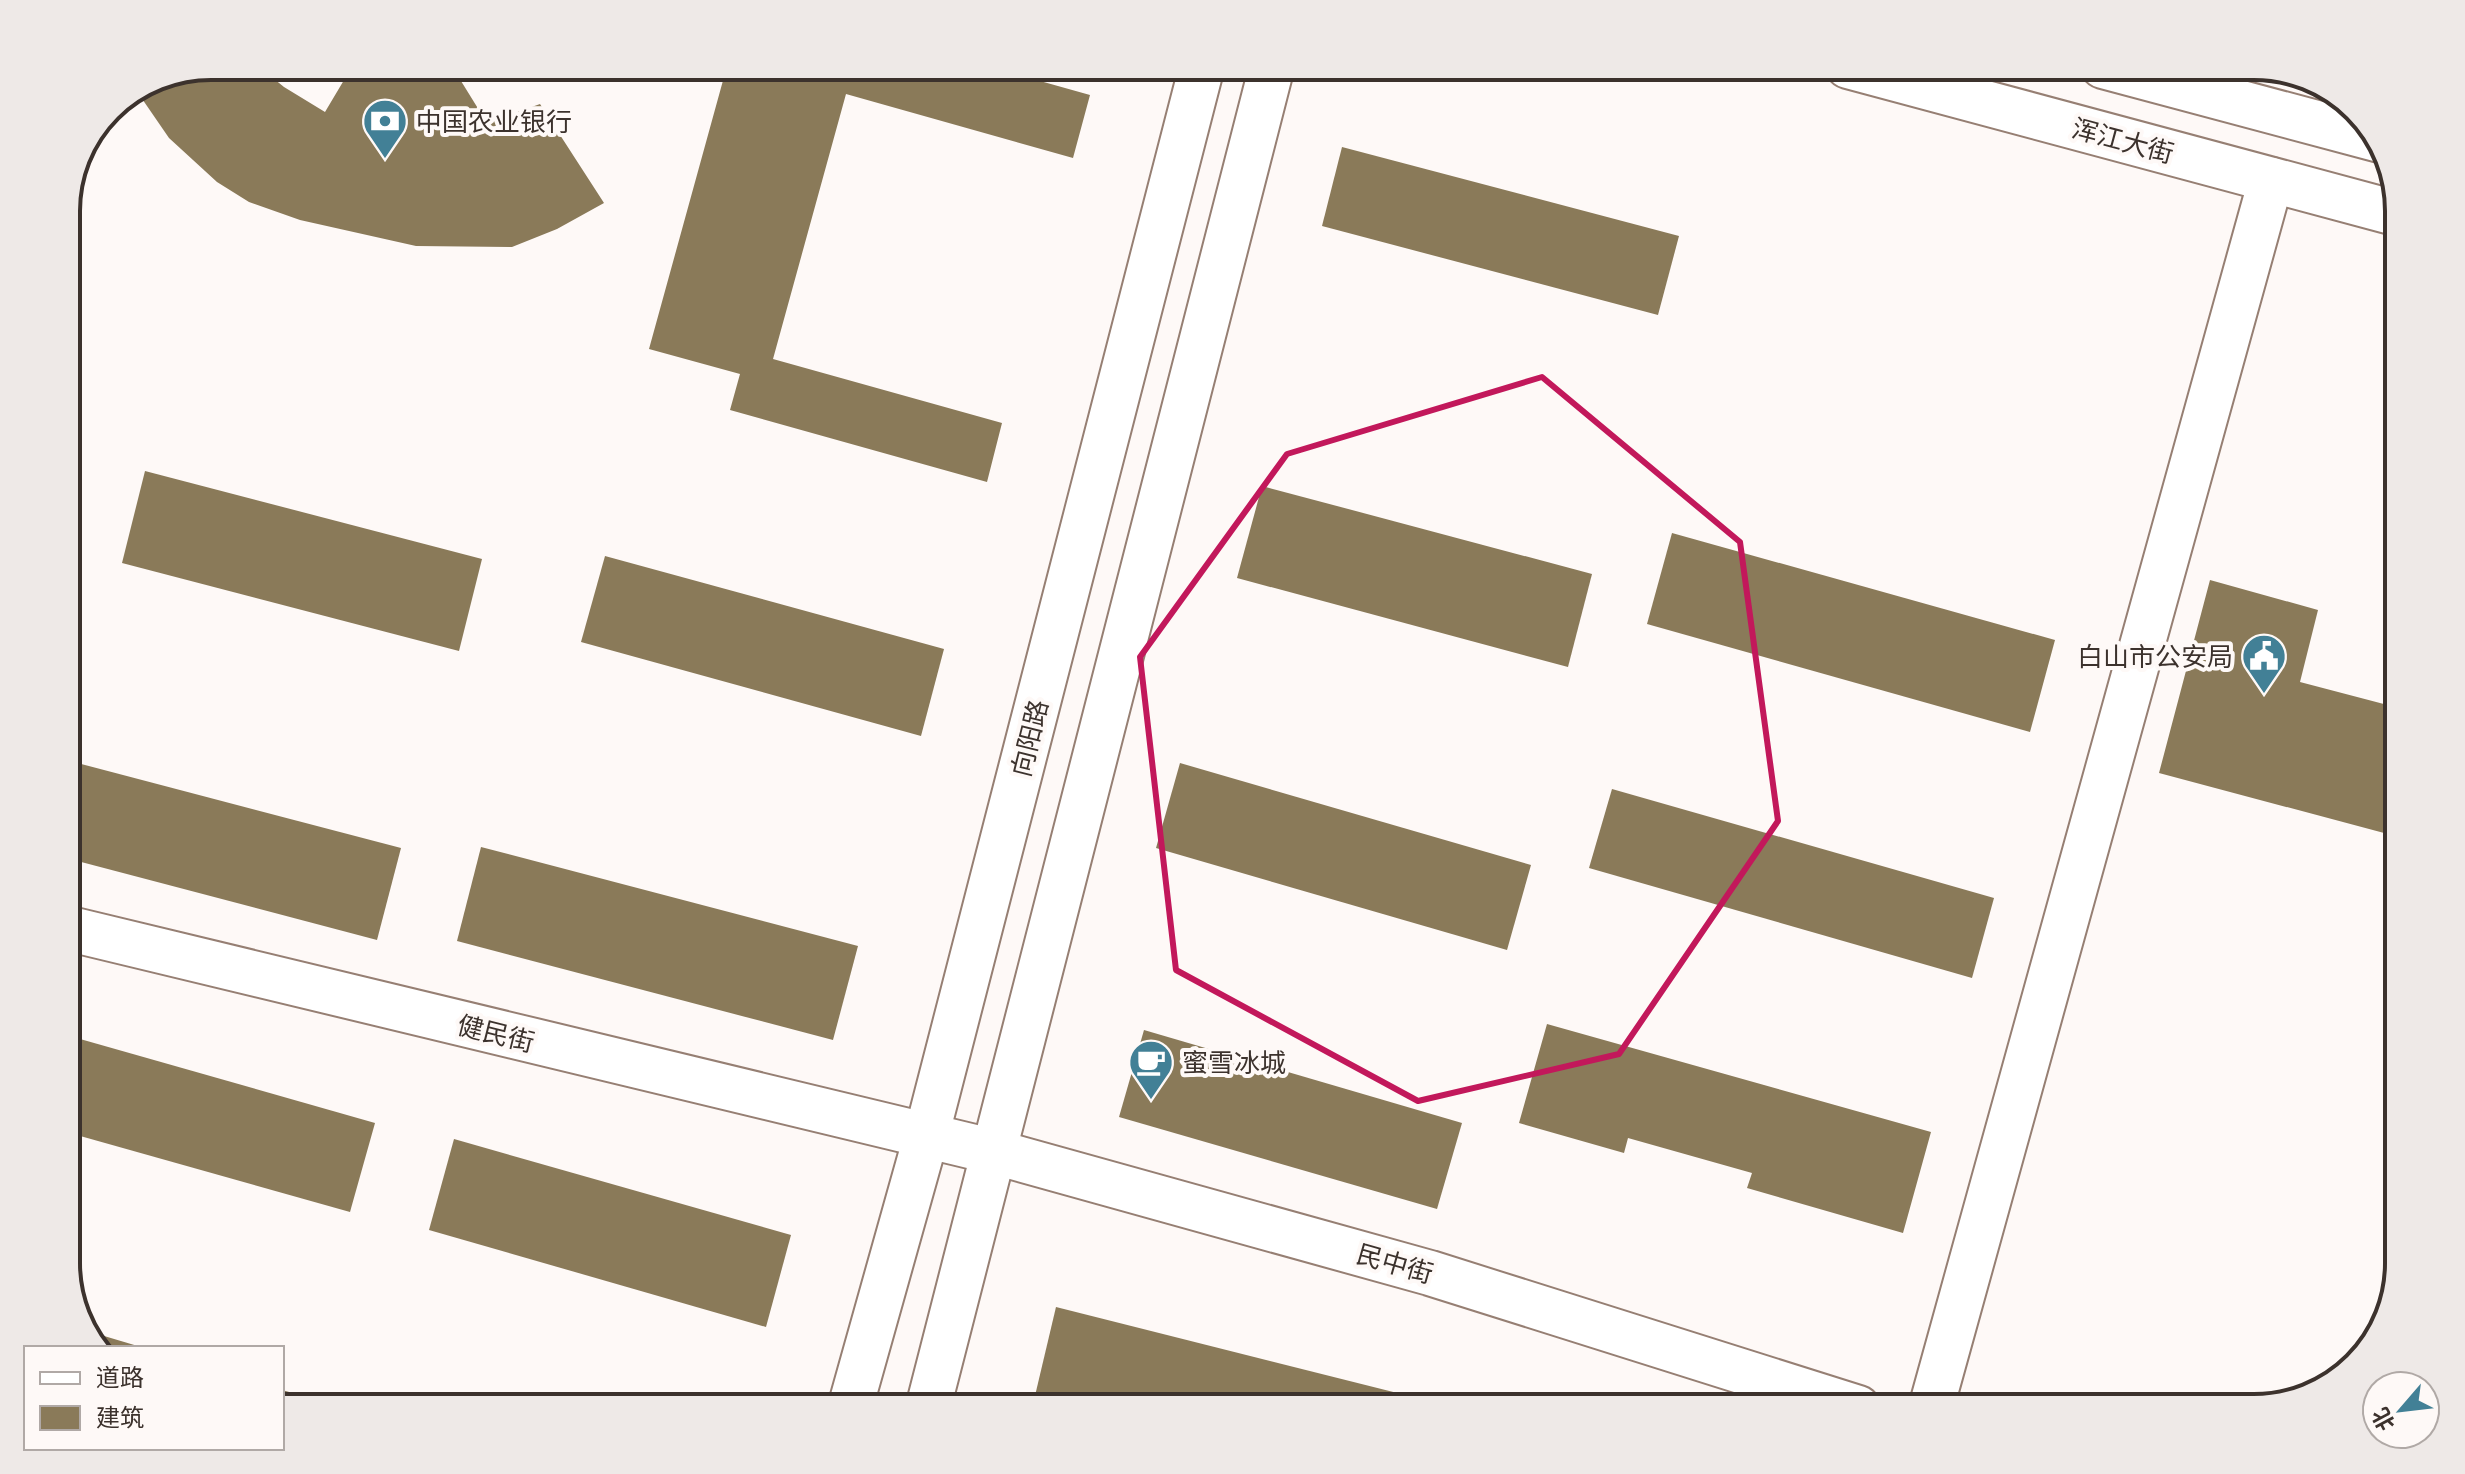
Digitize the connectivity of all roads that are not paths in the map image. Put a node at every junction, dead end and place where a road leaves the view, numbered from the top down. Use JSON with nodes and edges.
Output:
{"nodes":[{"id":1,"x":1198,"y":80,"type":"edge"},
{"id":2,"x":1268,"y":80,"type":"edge"},
{"id":3,"x":1900,"y":80,"type":"edge"},
{"id":4,"x":2155,"y":80,"type":"edge"},
{"id":5,"x":2360,"y":135,"type":"edge"},
{"id":6,"x":2271,"y":180,"type":"junction"},
{"id":7,"x":2385,"y":210,"type":"edge"},
{"id":8,"x":80,"y":931,"type":"edge"},
{"id":9,"x":926,"y":1137,"type":"junction"},
{"id":10,"x":995,"y":1152,"type":"junction"},
{"id":11,"x":854,"y":1394,"type":"edge"},
{"id":12,"x":932,"y":1394,"type":"edge"},
{"id":13,"x":1814,"y":1394,"type":"edge"},
{"id":14,"x":1935,"y":1394,"type":"edge"}],
"edges":[{"from":1,"to":9,"type":"main road","name":"向阳路"},
{"from":2,"to":10,"type":"main road"},
{"from":3,"to":6,"type":"main road","name":"浑江大街"},
{"from":4,"to":5,"type":"main road"},
{"from":6,"to":7,"type":"main road","name":"浑江大街"},
{"from":6,"to":14,"type":"main road"},
{"from":8,"to":9,"type":"main road","name":"健民街"},
{"from":9,"to":10,"type":"main road","name":"民中街"},
{"from":9,"to":11,"type":"main road","name":"向阳路"},
{"from":10,"to":12,"type":"main road"},
{"from":10,"to":13,"type":"main road","name":"民中街"}]}
